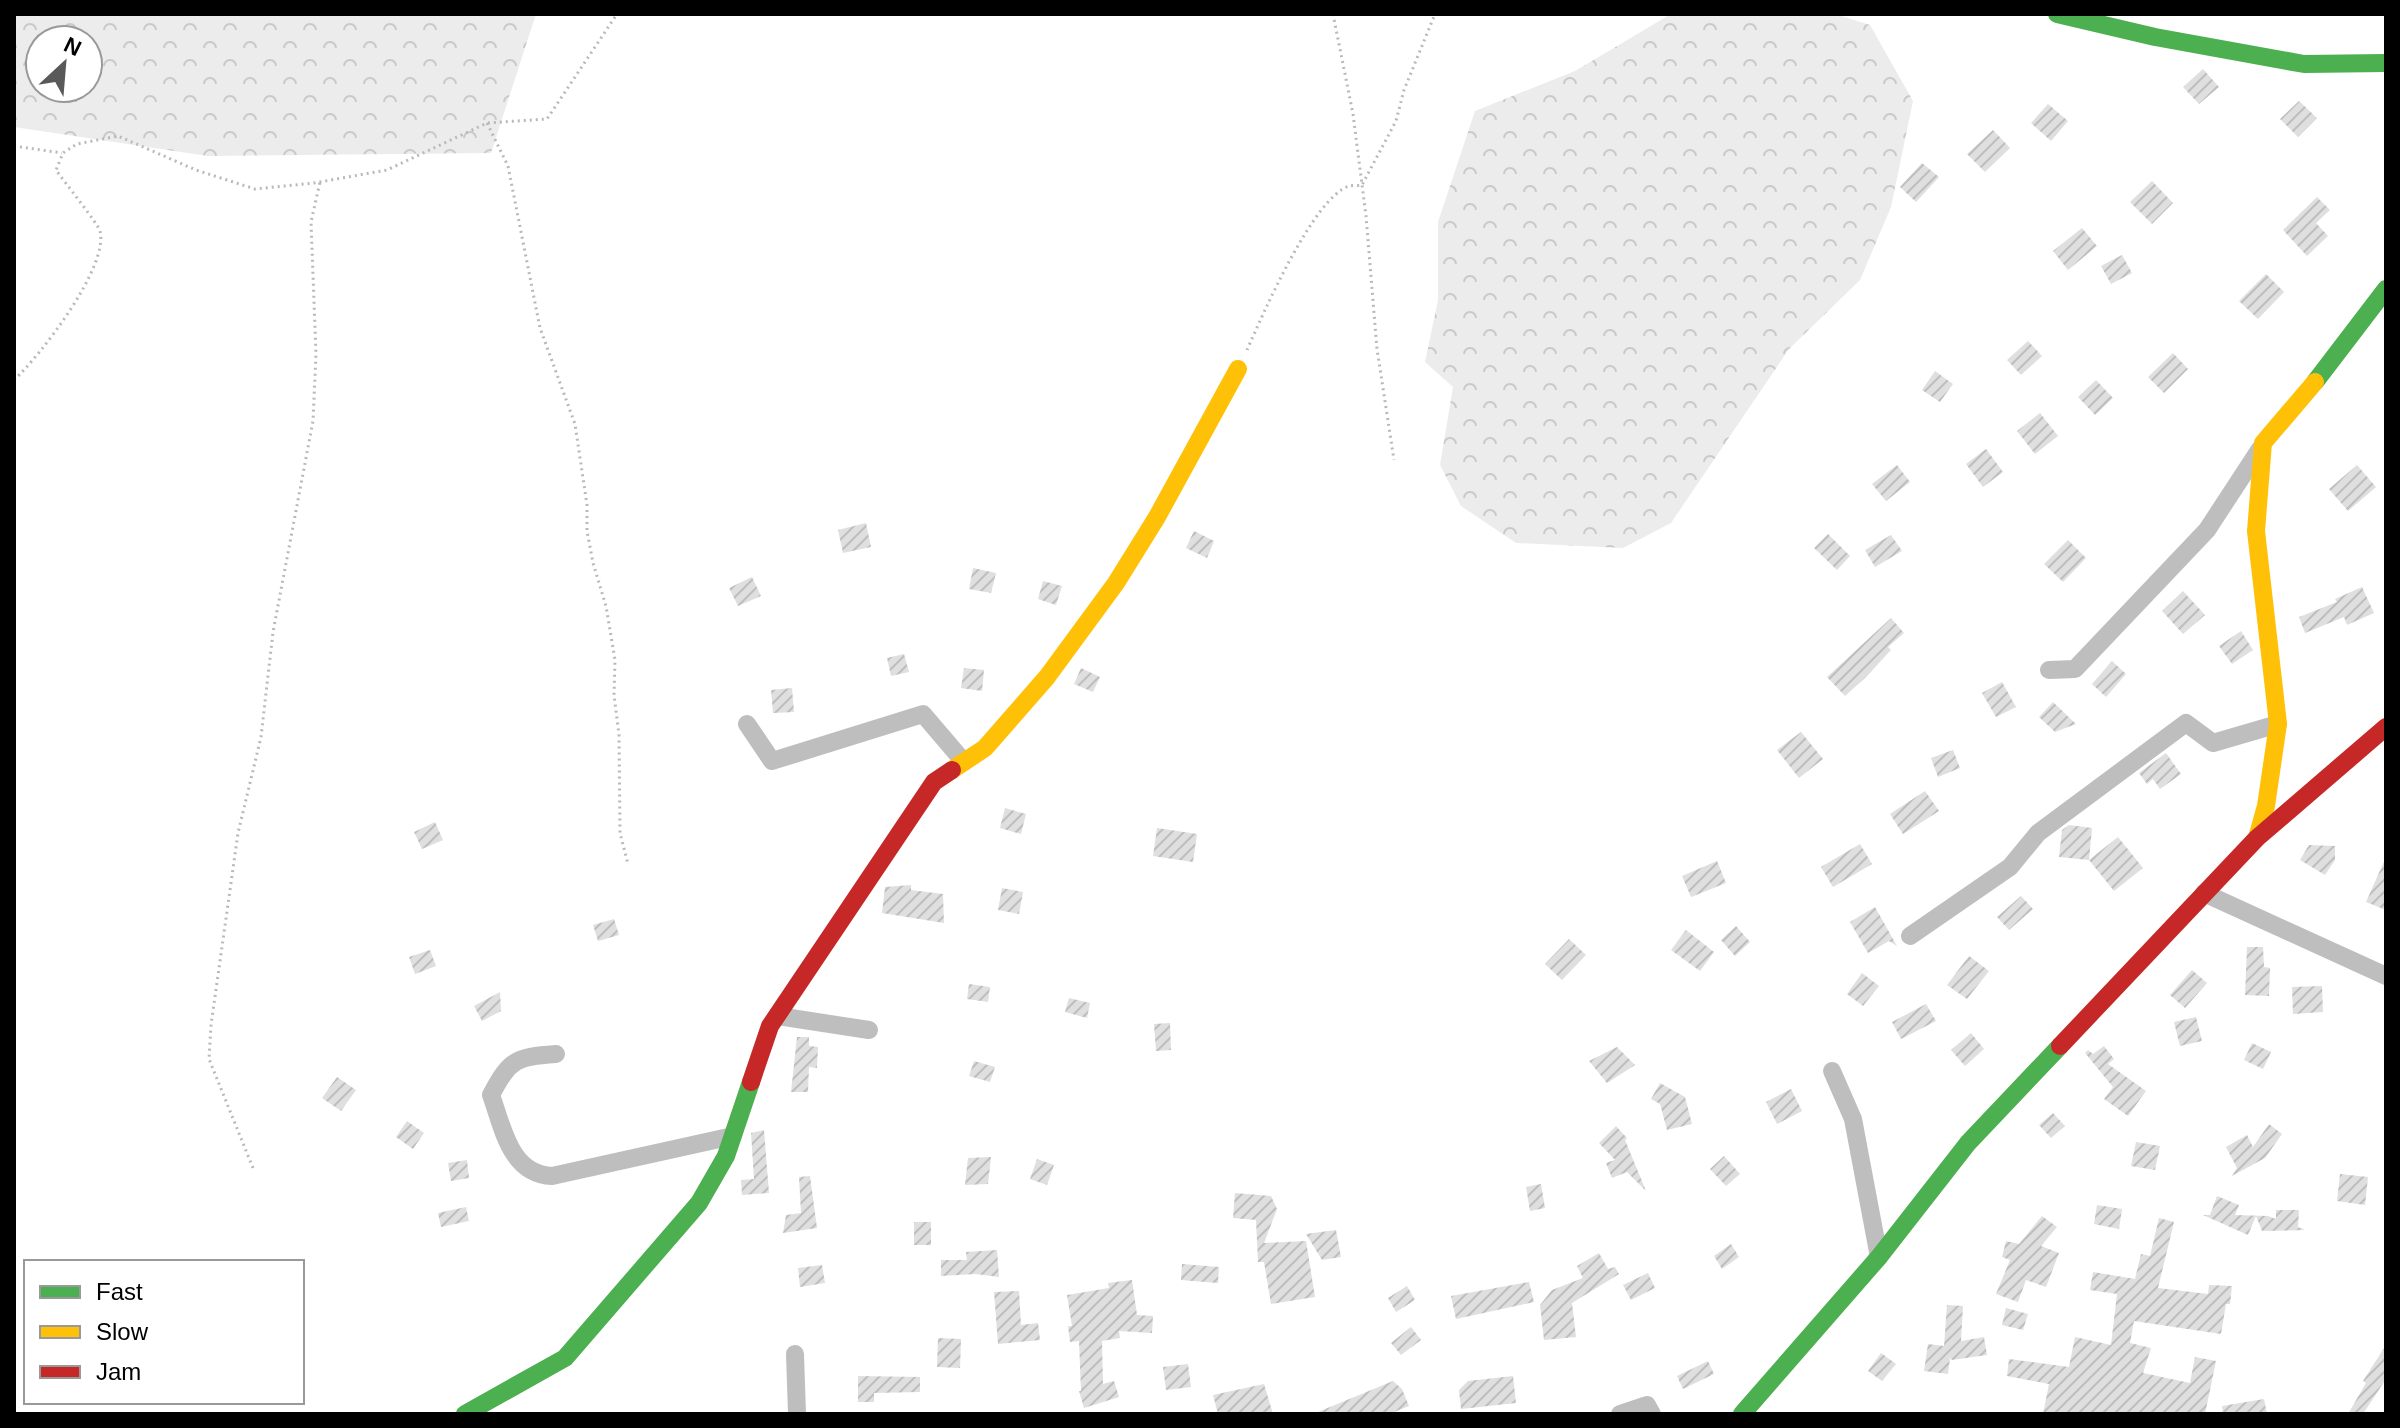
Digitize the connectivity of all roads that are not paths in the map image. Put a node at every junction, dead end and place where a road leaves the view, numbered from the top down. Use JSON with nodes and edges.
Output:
{"nodes":[{"id":1,"x":2057,"y":14,"type":"edge"},
{"id":2,"x":2386,"y":63,"type":"edge"},
{"id":3,"x":2386,"y":289,"type":"edge"},
{"id":4,"x":1238,"y":369,"type":"road end"},
{"id":5,"x":2263,"y":443,"type":"junction"},
{"id":6,"x":2049,"y":670,"type":"dead end"},
{"id":7,"x":747,"y":724,"type":"dead end"},
{"id":8,"x":2278,"y":724,"type":"junction"},
{"id":9,"x":2386,"y":727,"type":"edge"},
{"id":10,"x":964,"y":762,"type":"junction"},
{"id":11,"x":2257,"y":838,"type":"junction"},
{"id":12,"x":2204,"y":893,"type":"junction"},
{"id":13,"x":1910,"y":936,"type":"dead end"},
{"id":14,"x":2386,"y":976,"type":"edge"},
{"id":15,"x":778,"y":1016,"type":"junction"},
{"id":16,"x":869,"y":1030,"type":"dead end"},
{"id":17,"x":556,"y":1054,"type":"dead end"},
{"id":18,"x":1832,"y":1071,"type":"dead end"},
{"id":19,"x":733,"y":1136,"type":"junction"},
{"id":20,"x":1879,"y":1257,"type":"junction"},
{"id":21,"x":795,"y":1354,"type":"dead end"},
{"id":22,"x":465,"y":1414,"type":"edge"},
{"id":23,"x":797,"y":1414,"type":"edge"},
{"id":24,"x":1620,"y":1414,"type":"edge"},
{"id":25,"x":1652,"y":1414,"type":"edge"},
{"id":26,"x":1742,"y":1414,"type":"edge"}],
"edges":[{"from":1,"to":2,"type":"street"},
{"from":3,"to":5,"type":"street"},
{"from":4,"to":10,"type":"street"},
{"from":5,"to":6,"type":"street"},
{"from":5,"to":8,"type":"street"},
{"from":7,"to":10,"type":"street"},
{"from":8,"to":11,"type":"street"},
{"from":8,"to":13,"type":"street"},
{"from":9,"to":11,"type":"street"},
{"from":10,"to":15,"type":"street"},
{"from":11,"to":12,"type":"street"},
{"from":12,"to":14,"type":"street"},
{"from":12,"to":20,"type":"street"},
{"from":15,"to":16,"type":"street"},
{"from":15,"to":19,"type":"street"},
{"from":17,"to":19,"type":"street"},
{"from":18,"to":20,"type":"street"},
{"from":19,"to":22,"type":"street"},
{"from":20,"to":26,"type":"street"},
{"from":21,"to":23,"type":"street"},
{"from":24,"to":25,"type":"street"}]}
